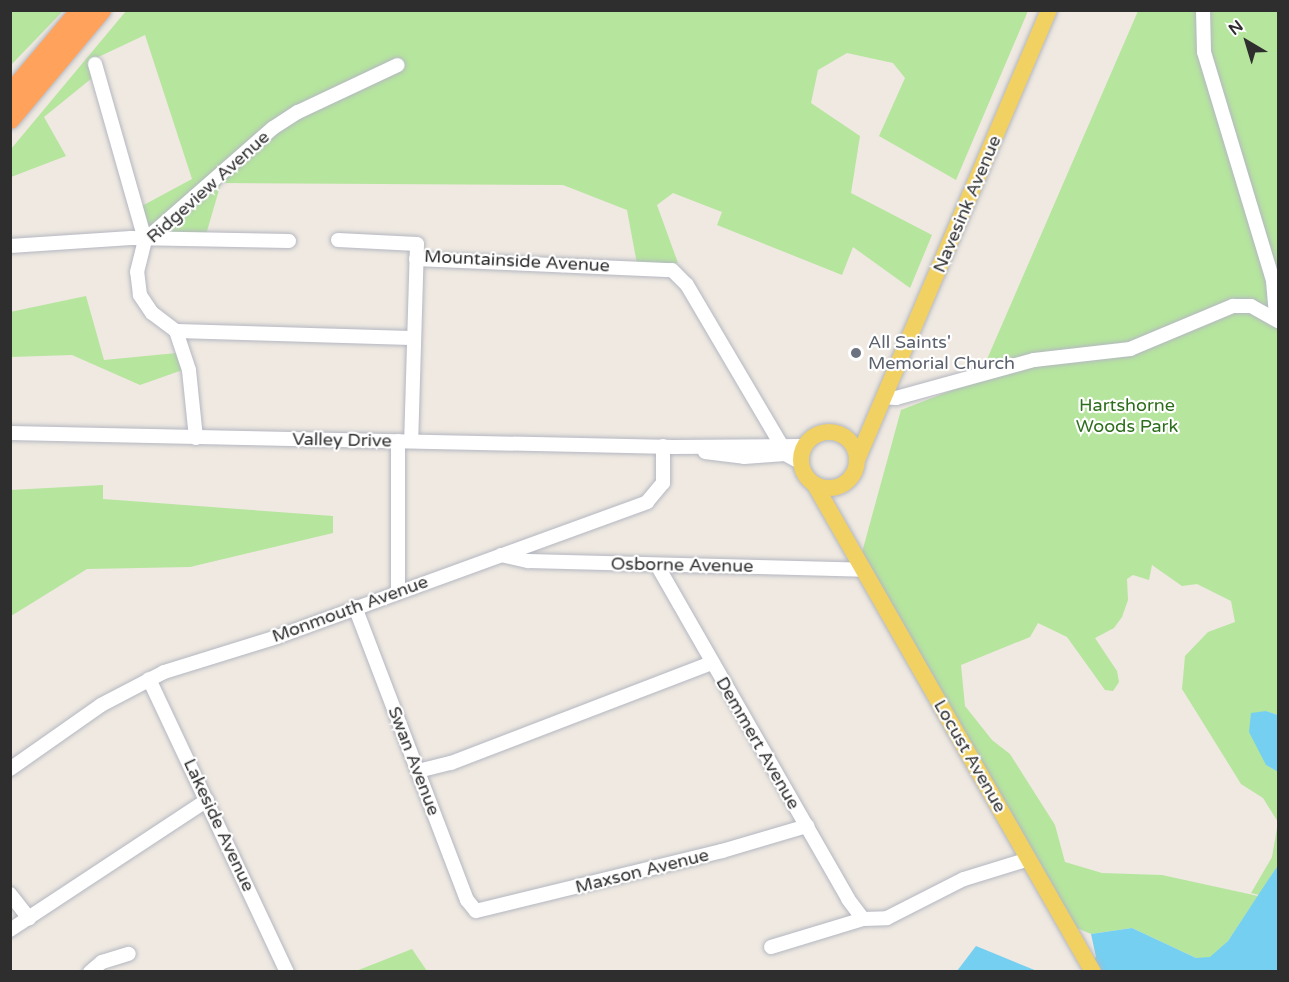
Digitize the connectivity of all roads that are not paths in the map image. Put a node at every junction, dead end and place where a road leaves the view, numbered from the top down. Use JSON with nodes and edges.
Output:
{"nodes":[{"id":1,"x":81,"y":10,"type":"edge"},
{"id":2,"x":101,"y":10,"type":"edge"},
{"id":3,"x":1049,"y":10,"type":"edge"},
{"id":4,"x":1203,"y":10,"type":"edge"},
{"id":5,"x":95,"y":64,"type":"dead end"},
{"id":6,"x":398,"y":65,"type":"dead end"},
{"id":7,"x":10,"y":95,"type":"edge"},
{"id":8,"x":10,"y":119,"type":"edge"},
{"id":9,"x":145,"y":240,"type":"junction"},
{"id":10,"x":338,"y":240,"type":"dead end"},
{"id":11,"x":289,"y":241,"type":"dead end"},
{"id":12,"x":10,"y":246,"type":"edge"},
{"id":13,"x":416,"y":259,"type":"junction"},
{"id":14,"x":1277,"y":320,"type":"edge"},
{"id":15,"x":176,"y":331,"type":"junction"},
{"id":16,"x":412,"y":338,"type":"junction"},
{"id":17,"x":884,"y":397,"type":"junction"},
{"id":18,"x":10,"y":433,"type":"edge"},
{"id":19,"x":196,"y":438,"type":"junction"},
{"id":20,"x":847,"y":439,"type":"junction"},
{"id":21,"x":404,"y":441,"type":"junction"},
{"id":22,"x":668,"y":446,"type":"junction"},
{"id":23,"x":805,"y":446,"type":"junction"},
{"id":24,"x":783,"y":448,"type":"junction"},
{"id":25,"x":857,"y":460,"type":"junction"},
{"id":26,"x":801,"y":463,"type":"junction"},
{"id":27,"x":848,"y":481,"type":"junction"},
{"id":28,"x":815,"y":485,"type":"junction"},
{"id":29,"x":847,"y":541,"type":"junction"},
{"id":30,"x":501,"y":555,"type":"junction"},
{"id":31,"x":657,"y":565,"type":"junction"},
{"id":32,"x":864,"y":570,"type":"junction"},
{"id":33,"x":398,"y":590,"type":"junction"},
{"id":34,"x":355,"y":607,"type":"junction"},
{"id":35,"x":712,"y":663,"type":"junction"},
{"id":36,"x":149,"y":679,"type":"junction"},
{"id":37,"x":10,"y":769,"type":"edge"},
{"id":38,"x":418,"y":771,"type":"junction"},
{"id":39,"x":207,"y":800,"type":"junction"},
{"id":40,"x":807,"y":826,"type":"junction"},
{"id":41,"x":1029,"y":859,"type":"junction"},
{"id":42,"x":10,"y":894,"type":"edge"},
{"id":43,"x":477,"y":911,"type":"joint"},
{"id":44,"x":29,"y":918,"type":"junction"},
{"id":45,"x":863,"y":919,"type":"junction"},
{"id":46,"x":10,"y":930,"type":"edge"},
{"id":47,"x":771,"y":947,"type":"dead end"},
{"id":48,"x":129,"y":954,"type":"dead end"},
{"id":49,"x":90,"y":972,"type":"edge"},
{"id":50,"x":287,"y":972,"type":"edge"},
{"id":51,"x":1093,"y":972,"type":"edge"}],
"edges":[{"from":1,"to":7,"type":"highway"},
{"from":2,"to":8,"type":"highway"},
{"from":3,"to":17,"type":"main road","name":"Navesink Avenue"},
{"from":4,"to":14,"type":"street"},
{"from":5,"to":9,"type":"street"},
{"from":6,"to":9,"type":"street","name":"Ridgeview Avenue"},
{"from":9,"to":11,"type":"street"},
{"from":9,"to":12,"type":"street"},
{"from":9,"to":15,"type":"street","name":"Ridgeview Avenue"},
{"from":10,"to":13,"type":"street","name":"Mountainside Avenue"},
{"from":13,"to":16,"type":"street"},
{"from":13,"to":24,"type":"street","name":"Mountainside Avenue"},
{"from":14,"to":17,"type":"street"},
{"from":15,"to":16,"type":"street"},
{"from":15,"to":19,"type":"street"},
{"from":16,"to":21,"type":"street"},
{"from":17,"to":20,"type":"main road","name":"Navesink Avenue"},
{"from":17,"to":25,"type":"main road","name":"Navesink Avenue"},
{"from":18,"to":19,"type":"street","name":"Valley Drive"},
{"from":19,"to":21,"type":"street","name":"Valley Drive"},
{"from":20,"to":23,"type":"main road"},
{"from":20,"to":25,"type":"main road"},
{"from":21,"to":22,"type":"street","name":"Valley Drive"},
{"from":21,"to":33,"type":"street"},
{"from":22,"to":24,"type":"street","name":"Valley Drive"},
{"from":22,"to":26,"type":"street","name":"Valley Drive"},
{"from":22,"to":30,"type":"street","name":"Monmouth Avenue"},
{"from":23,"to":24,"type":"street","name":"Valley Drive"},
{"from":23,"to":26,"type":"main road"},
{"from":25,"to":27,"type":"main road"},
{"from":26,"to":28,"type":"main road"},
{"from":27,"to":28,"type":"main road"},
{"from":27,"to":29,"type":"main road","name":"Locust Avenue"},
{"from":28,"to":29,"type":"main road","name":"Locust Avenue"},
{"from":29,"to":32,"type":"main road","name":"Locust Avenue"},
{"from":30,"to":31,"type":"street","name":"Osborne Avenue"},
{"from":30,"to":33,"type":"street","name":"Monmouth Avenue"},
{"from":31,"to":32,"type":"street","name":"Osborne Avenue"},
{"from":31,"to":35,"type":"street","name":"Demmert Avenue"},
{"from":32,"to":41,"type":"main road","name":"Locust Avenue"},
{"from":33,"to":34,"type":"street","name":"Monmouth Avenue"},
{"from":34,"to":36,"type":"street","name":"Monmouth Avenue"},
{"from":34,"to":38,"type":"street","name":"Swan Avenue"},
{"from":35,"to":38,"type":"street"},
{"from":35,"to":40,"type":"street","name":"Demmert Avenue"},
{"from":36,"to":37,"type":"street","name":"Monmouth Avenue"},
{"from":36,"to":39,"type":"street","name":"Lakeside Avenue"},
{"from":38,"to":43,"type":"street","name":"Swan Avenue"},
{"from":39,"to":44,"type":"street"},
{"from":39,"to":50,"type":"street","name":"Lakeside Avenue"},
{"from":40,"to":43,"type":"street","name":"Maxson Avenue"},
{"from":40,"to":45,"type":"street","name":"Demmert Avenue"},
{"from":41,"to":45,"type":"street"},
{"from":41,"to":51,"type":"main road","name":"Locust Avenue"},
{"from":42,"to":44,"type":"street"},
{"from":44,"to":46,"type":"street"},
{"from":45,"to":47,"type":"street"},
{"from":48,"to":49,"type":"street"}]}
